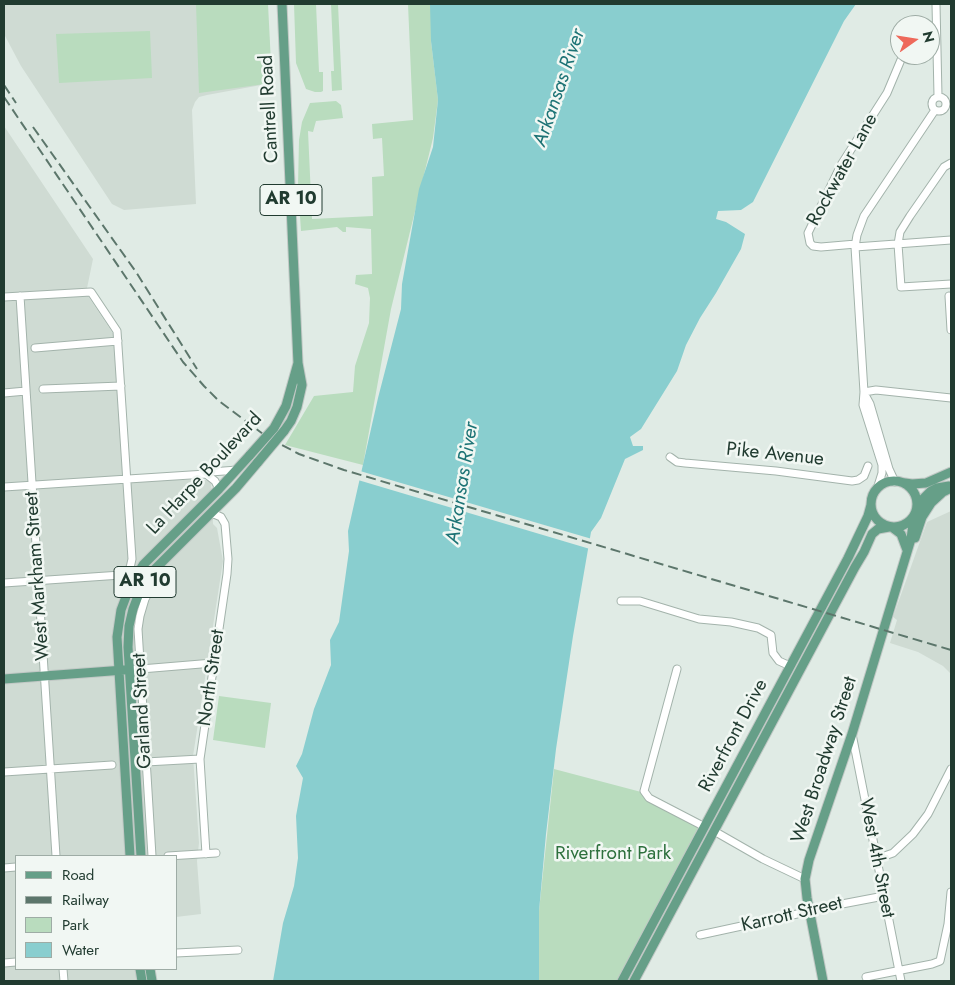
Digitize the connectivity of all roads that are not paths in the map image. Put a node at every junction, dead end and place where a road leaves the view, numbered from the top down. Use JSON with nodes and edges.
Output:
{"nodes":[{"id":1,"x":282,"y":4,"type":"edge"},
{"id":2,"x":936,"y":4,"type":"edge"},
{"id":3,"x":899,"y":65,"type":"edge"},
{"id":4,"x":938,"y":96,"type":"junction"},
{"id":5,"x":935,"y":110,"type":"junction"},
{"id":6,"x":951,"y":163,"type":"edge"},
{"id":7,"x":951,"y":240,"type":"edge"},
{"id":8,"x":898,"y":244,"type":"junction"},
{"id":9,"x":856,"y":245,"type":"junction"},
{"id":10,"x":951,"y":284,"type":"edge"},
{"id":11,"x":20,"y":296,"type":"junction"},
{"id":12,"x":949,"y":296,"type":"dead end"},
{"id":13,"x":4,"y":298,"type":"edge"},
{"id":14,"x":951,"y":312,"type":"edge"},
{"id":15,"x":951,"y":330,"type":"edge"},
{"id":16,"x":118,"y":342,"type":"junction"},
{"id":17,"x":35,"y":348,"type":"dead end"},
{"id":18,"x":298,"y":363,"type":"junction"},
{"id":19,"x":122,"y":386,"type":"junction"},
{"id":20,"x":43,"y":389,"type":"dead end"},
{"id":21,"x":26,"y":391,"type":"junction"},
{"id":22,"x":864,"y":392,"type":"junction"},
{"id":23,"x":4,"y":393,"type":"edge"},
{"id":24,"x":951,"y":398,"type":"edge"},
{"id":25,"x":670,"y":458,"type":"dead end"},
{"id":26,"x":868,"y":466,"type":"dead end"},
{"id":27,"x":237,"y":470,"type":"junction"},
{"id":28,"x":951,"y":472,"type":"edge"},
{"id":29,"x":206,"y":474,"type":"junction"},
{"id":30,"x":127,"y":479,"type":"junction"},
{"id":31,"x":897,"y":482,"type":"junction"},
{"id":32,"x":32,"y":485,"type":"junction"},
{"id":33,"x":4,"y":487,"type":"edge"},
{"id":34,"x":951,"y":487,"type":"edge"},
{"id":35,"x":219,"y":489,"type":"junction"},
{"id":36,"x":877,"y":489,"type":"junction"},
{"id":37,"x":871,"y":506,"type":"junction"},
{"id":38,"x":212,"y":513,"type":"junction"},
{"id":39,"x":915,"y":514,"type":"junction"},
{"id":40,"x":891,"y":527,"type":"junction"},
{"id":41,"x":907,"y":552,"type":"junction"},
{"id":42,"x":164,"y":572,"type":"dead end"},
{"id":43,"x":39,"y":580,"type":"junction"},
{"id":44,"x":4,"y":583,"type":"edge"},
{"id":45,"x":620,"y":600,"type":"dead end"},
{"id":46,"x":213,"y":664,"type":"junction"},
{"id":47,"x":790,"y":666,"type":"junction"},
{"id":48,"x":141,"y":668,"type":"junction"},
{"id":49,"x":676,"y":669,"type":"dead end"},
{"id":50,"x":129,"y":670,"type":"junction"},
{"id":51,"x":118,"y":671,"type":"junction"},
{"id":52,"x":44,"y":676,"type":"junction"},
{"id":53,"x":4,"y":679,"type":"edge"},
{"id":54,"x":852,"y":734,"type":"junction"},
{"id":55,"x":200,"y":758,"type":"junction"},
{"id":56,"x":146,"y":762,"type":"junction"},
{"id":57,"x":112,"y":765,"type":"dead end"},
{"id":58,"x":951,"y":768,"type":"edge"},
{"id":59,"x":50,"y":770,"type":"junction"},
{"id":60,"x":4,"y":772,"type":"edge"},
{"id":61,"x":943,"y":786,"type":"junction"},
{"id":62,"x":951,"y":786,"type":"edge"},
{"id":63,"x":704,"y":826,"type":"junction"},
{"id":64,"x":714,"y":831,"type":"junction"},
{"id":65,"x":216,"y":853,"type":"dead end"},
{"id":66,"x":206,"y":854,"type":"junction"},
{"id":67,"x":56,"y":855,"type":"edge"},
{"id":68,"x":130,"y":855,"type":"edge"},
{"id":69,"x":141,"y":855,"type":"edge"},
{"id":70,"x":152,"y":855,"type":"edge"},
{"id":71,"x":178,"y":855,"type":"edge"},
{"id":72,"x":876,"y":859,"type":"junction"},
{"id":73,"x":805,"y":879,"type":"junction"},
{"id":74,"x":951,"y":892,"type":"edge"},
{"id":75,"x":884,"y":896,"type":"junction"},
{"id":76,"x":810,"y":911,"type":"junction"},
{"id":77,"x":700,"y":936,"type":"dead end"},
{"id":78,"x":238,"y":950,"type":"dead end"},
{"id":79,"x":178,"y":953,"type":"edge"},
{"id":80,"x":899,"y":971,"type":"junction"},
{"id":81,"x":866,"y":977,"type":"dead end"},
{"id":82,"x":622,"y":981,"type":"edge"},
{"id":83,"x":634,"y":981,"type":"edge"},
{"id":84,"x":823,"y":981,"type":"edge"},
{"id":85,"x":901,"y":981,"type":"edge"}],
"edges":[{"from":1,"to":18,"type":"main road","name":"Cantrell Road","number":"AR 10"},
{"from":2,"to":4,"type":"street"},
{"from":3,"to":9,"type":"street","name":"Rockwater Lane"},
{"from":4,"to":5,"type":"street"},
{"from":4,"to":5,"type":"street"},
{"from":5,"to":9,"type":"street"},
{"from":6,"to":8,"type":"street"},
{"from":7,"to":8,"type":"street"},
{"from":8,"to":9,"type":"street"},
{"from":8,"to":10,"type":"street"},
{"from":9,"to":22,"type":"street"},
{"from":11,"to":13,"type":"street"},
{"from":11,"to":16,"type":"street"},
{"from":11,"to":21,"type":"street","name":"West Markham Street"},
{"from":12,"to":14,"type":"street"},
{"from":14,"to":15,"type":"street"},
{"from":16,"to":17,"type":"street"},
{"from":16,"to":19,"type":"street"},
{"from":18,"to":27,"type":"main road","name":"La Harpe Boulevard","number":"AR 10","bridge":true},
{"from":18,"to":38,"type":"main road","name":"La Harpe Boulevard","number":"AR 10","bridge":true},
{"from":19,"to":20,"type":"street"},
{"from":19,"to":30,"type":"street"},
{"from":21,"to":23,"type":"street"},
{"from":21,"to":32,"type":"street","name":"West Markham Street"},
{"from":22,"to":24,"type":"street"},
{"from":22,"to":31,"type":"street"},
{"from":22,"to":36,"type":"street"},
{"from":25,"to":26,"type":"street","name":"Pike Avenue"},
{"from":27,"to":29,"type":"street"},
{"from":27,"to":35,"type":"main road","name":"La Harpe Boulevard","number":"AR 10"},
{"from":28,"to":31,"type":"main road"},
{"from":29,"to":30,"type":"street"},
{"from":29,"to":35,"type":"street"},
{"from":30,"to":32,"type":"street"},
{"from":30,"to":43,"type":"street"},
{"from":31,"to":36,"type":"main road"},
{"from":31,"to":39,"type":"main road"},
{"from":32,"to":33,"type":"street"},
{"from":32,"to":43,"type":"street","name":"West Markham Street"},
{"from":34,"to":39,"type":"main road"},
{"from":34,"to":41,"type":"main road"},
{"from":35,"to":51,"type":"main road","name":"La Harpe Boulevard","number":"AR 10"},
{"from":36,"to":37,"type":"main road"},
{"from":37,"to":40,"type":"main road"},
{"from":37,"to":47,"type":"main road","name":"Riverfront Drive"},
{"from":38,"to":46,"type":"street","name":"North Street"},
{"from":38,"to":50,"type":"main road","name":"La Harpe Boulevard","number":"AR 10"},
{"from":39,"to":40,"type":"main road"},
{"from":39,"to":41,"type":"main road","name":"West Broadway Street"},
{"from":40,"to":41,"type":"main road"},
{"from":40,"to":64,"type":"main road"},
{"from":41,"to":54,"type":"main road","name":"West Broadway Street"},
{"from":42,"to":48,"type":"street","name":"Garland Street"},
{"from":43,"to":44,"type":"street"},
{"from":43,"to":52,"type":"street","name":"West Markham Street"},
{"from":45,"to":47,"type":"street"},
{"from":46,"to":48,"type":"street"},
{"from":46,"to":55,"type":"street","name":"North Street"},
{"from":47,"to":63,"type":"main road","name":"Riverfront Drive"},
{"from":48,"to":50,"type":"street"},
{"from":48,"to":56,"type":"street","name":"Garland Street"},
{"from":49,"to":63,"type":"street"},
{"from":50,"to":51,"type":"main road"},
{"from":50,"to":69,"type":"main road","name":"La Harpe Boulevard","number":"AR 10"},
{"from":51,"to":52,"type":"main road"},
{"from":51,"to":68,"type":"main road","name":"La Harpe Boulevard","number":"AR 10"},
{"from":52,"to":53,"type":"main road"},
{"from":52,"to":59,"type":"street","name":"West Markham Street"},
{"from":54,"to":72,"type":"street","name":"West 4th Street"},
{"from":54,"to":73,"type":"main road","name":"West Broadway Street"},
{"from":55,"to":56,"type":"street"},
{"from":55,"to":66,"type":"street","name":"North Street"},
{"from":56,"to":70,"type":"street","name":"Garland Street"},
{"from":57,"to":59,"type":"street"},
{"from":58,"to":61,"type":"street"},
{"from":59,"to":60,"type":"street"},
{"from":59,"to":67,"type":"street","name":"West Markham Street"},
{"from":61,"to":62,"type":"street"},
{"from":61,"to":72,"type":"street"},
{"from":63,"to":64,"type":"main road"},
{"from":63,"to":82,"type":"main road","name":"Riverfront Drive"},
{"from":64,"to":73,"type":"street"},
{"from":64,"to":83,"type":"main road"},
{"from":65,"to":66,"type":"street"},
{"from":66,"to":71,"type":"street"},
{"from":72,"to":75,"type":"street","name":"West 4th Street"},
{"from":73,"to":76,"type":"main road","name":"West Broadway Street"},
{"from":74,"to":80,"type":"street"},
{"from":75,"to":76,"type":"street","name":"Karrott Street"},
{"from":75,"to":80,"type":"street","name":"West 4th Street"},
{"from":76,"to":77,"type":"street","name":"Karrott Street"},
{"from":76,"to":84,"type":"main road","name":"West Broadway Street"},
{"from":78,"to":79,"type":"street"},
{"from":80,"to":81,"type":"street"},
{"from":80,"to":85,"type":"street","name":"West 4th Street"}]}
